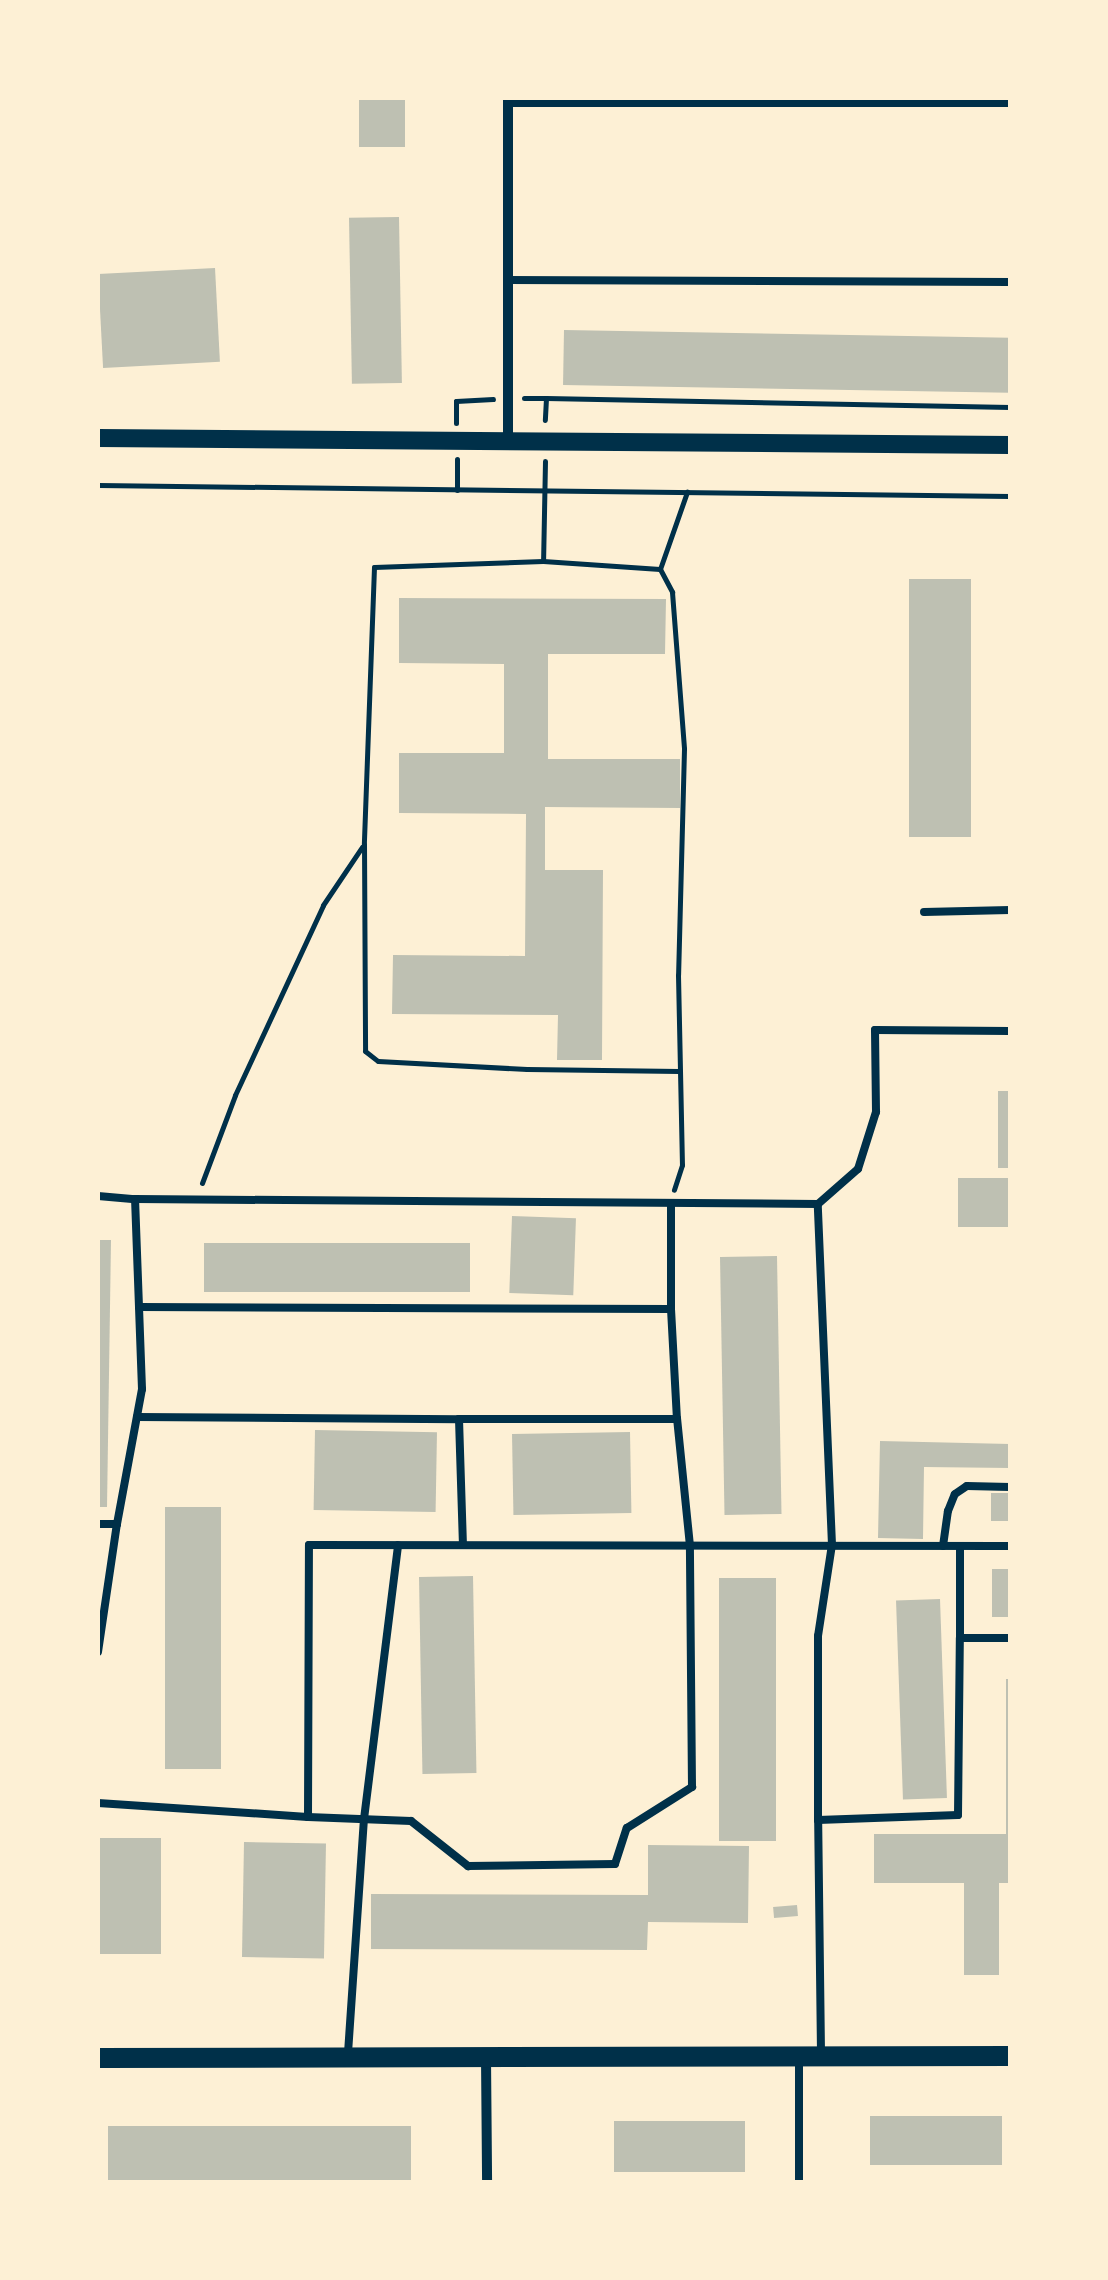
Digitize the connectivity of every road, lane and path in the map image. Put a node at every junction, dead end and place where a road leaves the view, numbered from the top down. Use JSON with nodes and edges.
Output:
{"nodes":[{"id":1,"x":508,"y":100,"type":"edge"},
{"id":2,"x":1010,"y":102,"type":"edge"},
{"id":3,"x":508,"y":280,"type":"junction"},
{"id":4,"x":1010,"y":282,"type":"edge"},
{"id":5,"x":546,"y":398,"type":"dead end"},
{"id":6,"x":1010,"y":407,"type":"edge"},
{"id":7,"x":98,"y":438,"type":"edge"},
{"id":8,"x":508,"y":444,"type":"junction"},
{"id":9,"x":1010,"y":446,"type":"edge"},
{"id":10,"x":98,"y":485,"type":"edge"},
{"id":11,"x":544,"y":490,"type":"junction"},
{"id":12,"x":687,"y":492,"type":"junction"},
{"id":13,"x":1010,"y":496,"type":"edge"},
{"id":14,"x":544,"y":561,"type":"junction"},
{"id":15,"x":660,"y":568,"type":"junction"},
{"id":16,"x":364,"y":844,"type":"junction"},
{"id":17,"x":1010,"y":910,"type":"edge"},
{"id":18,"x":924,"y":912,"type":"dead end"},
{"id":19,"x":1010,"y":1031,"type":"edge"},
{"id":20,"x":680,"y":1070,"type":"junction"},
{"id":21,"x":98,"y":1196,"type":"edge"},
{"id":22,"x":135,"y":1198,"type":"junction"},
{"id":23,"x":196,"y":1199,"type":"junction"},
{"id":24,"x":671,"y":1203,"type":"junction"},
{"id":25,"x":818,"y":1204,"type":"junction"},
{"id":26,"x":139,"y":1306,"type":"junction"},
{"id":27,"x":671,"y":1309,"type":"junction"},
{"id":28,"x":136,"y":1417,"type":"junction"},
{"id":29,"x":459,"y":1419,"type":"junction"},
{"id":30,"x":677,"y":1419,"type":"junction"},
{"id":31,"x":1010,"y":1487,"type":"edge"},
{"id":32,"x":98,"y":1524,"type":"edge"},
{"id":33,"x":117,"y":1524,"type":"junction"},
{"id":34,"x":832,"y":1544,"type":"junction"},
{"id":35,"x":398,"y":1545,"type":"junction"},
{"id":36,"x":463,"y":1545,"type":"junction"},
{"id":37,"x":690,"y":1546,"type":"junction"},
{"id":38,"x":943,"y":1546,"type":"junction"},
{"id":39,"x":960,"y":1546,"type":"junction"},
{"id":40,"x":1010,"y":1546,"type":"edge"},
{"id":41,"x":960,"y":1638,"type":"junction"},
{"id":42,"x":1010,"y":1638,"type":"edge"},
{"id":43,"x":98,"y":1652,"type":"edge"},
{"id":44,"x":98,"y":1803,"type":"edge"},
{"id":45,"x":308,"y":1817,"type":"junction"},
{"id":46,"x":364,"y":1819,"type":"junction"},
{"id":47,"x":818,"y":1820,"type":"junction"},
{"id":48,"x":798,"y":2056,"type":"junction"},
{"id":49,"x":821,"y":2056,"type":"junction"},
{"id":50,"x":1010,"y":2056,"type":"edge"},
{"id":51,"x":348,"y":2057,"type":"junction"},
{"id":52,"x":486,"y":2057,"type":"junction"},
{"id":53,"x":98,"y":2058,"type":"edge"},
{"id":54,"x":486,"y":2182,"type":"edge"},
{"id":55,"x":799,"y":2182,"type":"edge"}],
"edges":[{"from":1,"to":2,"type":"lane"},
{"from":1,"to":3,"type":"street"},
{"from":3,"to":4,"type":"lane"},
{"from":3,"to":8,"type":"street"},
{"from":5,"to":6,"type":"path"},
{"from":7,"to":8,"type":"street"},
{"from":8,"to":9,"type":"street"},
{"from":10,"to":11,"type":"path"},
{"from":11,"to":12,"type":"path"},
{"from":11,"to":14,"type":"path"},
{"from":12,"to":13,"type":"path"},
{"from":12,"to":15,"type":"path"},
{"from":14,"to":15,"type":"path"},
{"from":14,"to":16,"type":"path"},
{"from":15,"to":20,"type":"path"},
{"from":16,"to":20,"type":"path"},
{"from":16,"to":23,"type":"path"},
{"from":17,"to":18,"type":"lane"},
{"from":19,"to":25,"type":"lane"},
{"from":20,"to":24,"type":"path"},
{"from":21,"to":22,"type":"lane"},
{"from":22,"to":23,"type":"lane"},
{"from":22,"to":26,"type":"lane"},
{"from":23,"to":24,"type":"lane"},
{"from":24,"to":25,"type":"lane"},
{"from":24,"to":27,"type":"lane"},
{"from":25,"to":34,"type":"lane"},
{"from":26,"to":27,"type":"lane"},
{"from":26,"to":28,"type":"lane"},
{"from":27,"to":30,"type":"lane"},
{"from":28,"to":29,"type":"lane"},
{"from":28,"to":33,"type":"lane"},
{"from":29,"to":30,"type":"lane"},
{"from":29,"to":36,"type":"lane"},
{"from":30,"to":37,"type":"lane"},
{"from":31,"to":38,"type":"lane"},
{"from":32,"to":33,"type":"lane"},
{"from":33,"to":43,"type":"lane"},
{"from":34,"to":37,"type":"lane"},
{"from":34,"to":38,"type":"lane"},
{"from":34,"to":47,"type":"lane"},
{"from":35,"to":36,"type":"lane"},
{"from":35,"to":45,"type":"lane"},
{"from":35,"to":46,"type":"lane"},
{"from":36,"to":37,"type":"lane"},
{"from":37,"to":46,"type":"lane"},
{"from":38,"to":39,"type":"lane"},
{"from":39,"to":40,"type":"lane"},
{"from":39,"to":41,"type":"lane"},
{"from":41,"to":42,"type":"lane"},
{"from":41,"to":47,"type":"lane"},
{"from":44,"to":45,"type":"lane"},
{"from":45,"to":46,"type":"lane"},
{"from":46,"to":51,"type":"lane"},
{"from":47,"to":49,"type":"lane"},
{"from":48,"to":49,"type":"main road"},
{"from":48,"to":52,"type":"main road"},
{"from":48,"to":55,"type":"lane"},
{"from":49,"to":50,"type":"main road"},
{"from":51,"to":52,"type":"main road"},
{"from":51,"to":53,"type":"main road"},
{"from":52,"to":54,"type":"street"}]}
